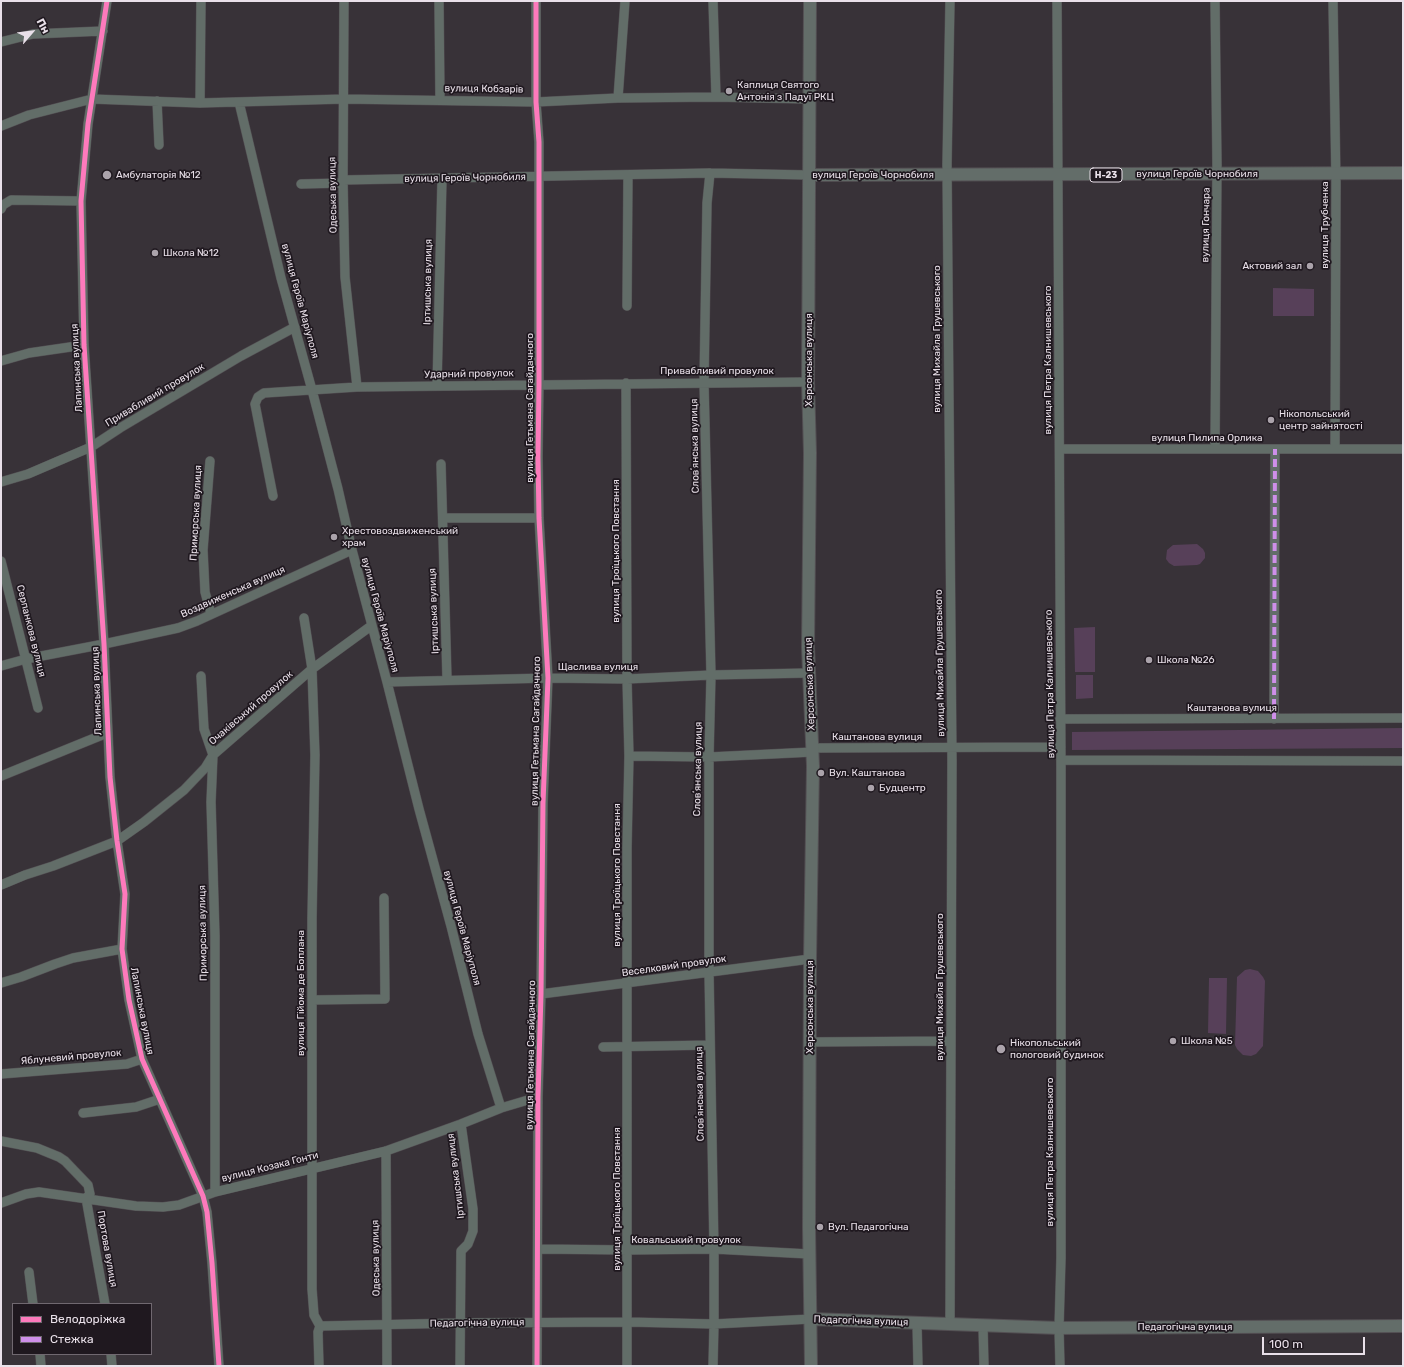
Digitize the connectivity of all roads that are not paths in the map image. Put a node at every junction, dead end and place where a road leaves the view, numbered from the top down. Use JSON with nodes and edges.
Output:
{"nodes":[{"id":1,"x":107,"y":1,"type":"edge"},
{"id":2,"x":201,"y":1,"type":"edge"},
{"id":3,"x":344,"y":1,"type":"edge"},
{"id":4,"x":439,"y":1,"type":"edge"},
{"id":5,"x":536,"y":1,"type":"edge"},
{"id":6,"x":625,"y":1,"type":"edge"},
{"id":7,"x":714,"y":1,"type":"edge"},
{"id":8,"x":810,"y":1,"type":"edge"},
{"id":9,"x":950,"y":1,"type":"edge"},
{"id":10,"x":1057,"y":1,"type":"edge"},
{"id":11,"x":1214,"y":1,"type":"edge"},
{"id":12,"x":1333,"y":1,"type":"edge"},
{"id":13,"x":103,"y":30,"type":"junction"},
{"id":14,"x":1,"y":42,"type":"edge"},
{"id":15,"x":716,"y":97,"type":"junction"},
{"id":16,"x":618,"y":98,"type":"junction"},
{"id":17,"x":92,"y":99,"type":"junction"},
{"id":18,"x":344,"y":99,"type":"junction"},
{"id":19,"x":440,"y":99,"type":"junction"},
{"id":20,"x":810,"y":99,"type":"junction"},
{"id":21,"x":157,"y":101,"type":"junction"},
{"id":22,"x":239,"y":102,"type":"junction"},
{"id":23,"x":536,"y":102,"type":"junction"},
{"id":24,"x":200,"y":103,"type":"junction"},
{"id":25,"x":1,"y":126,"type":"edge"},
{"id":26,"x":159,"y":145,"type":"dead end"},
{"id":27,"x":710,"y":173,"type":"junction"},
{"id":28,"x":1403,"y":173,"type":"edge"},
{"id":29,"x":1217,"y":174,"type":"junction"},
{"id":30,"x":1336,"y":174,"type":"junction"},
{"id":31,"x":628,"y":175,"type":"junction"},
{"id":32,"x":809,"y":175,"type":"junction"},
{"id":33,"x":947,"y":175,"type":"junction"},
{"id":34,"x":1058,"y":175,"type":"junction"},
{"id":35,"x":538,"y":176,"type":"junction"},
{"id":36,"x":442,"y":179,"type":"junction"},
{"id":37,"x":343,"y":182,"type":"junction"},
{"id":38,"x":301,"y":184,"type":"dead end"},
{"id":39,"x":81,"y":201,"type":"junction"},
{"id":40,"x":1,"y":209,"type":"edge"},
{"id":41,"x":627,"y":306,"type":"dead end"},
{"id":42,"x":295,"y":327,"type":"junction"},
{"id":43,"x":84,"y":345,"type":"junction"},
{"id":44,"x":1,"y":361,"type":"edge"},
{"id":45,"x":704,"y":382,"type":"junction"},
{"id":46,"x":808,"y":382,"type":"junction"},
{"id":47,"x":626,"y":383,"type":"junction"},
{"id":48,"x":539,"y":384,"type":"junction"},
{"id":49,"x":437,"y":386,"type":"junction"},
{"id":50,"x":357,"y":387,"type":"junction"},
{"id":51,"x":312,"y":390,"type":"junction"},
{"id":52,"x":91,"y":447,"type":"junction"},
{"id":53,"x":1060,"y":449,"type":"junction"},
{"id":54,"x":1215,"y":449,"type":"junction"},
{"id":55,"x":1275,"y":449,"type":"junction"},
{"id":56,"x":1335,"y":449,"type":"junction"},
{"id":57,"x":1403,"y":449,"type":"edge"},
{"id":58,"x":210,"y":461,"type":"dead end"},
{"id":59,"x":441,"y":464,"type":"dead end"},
{"id":60,"x":1,"y":482,"type":"edge"},
{"id":61,"x":273,"y":496,"type":"dead end"},
{"id":62,"x":442,"y":518,"type":"junction"},
{"id":63,"x":539,"y":518,"type":"junction"},
{"id":64,"x":352,"y":550,"type":"junction"},
{"id":65,"x":1,"y":561,"type":"edge"},
{"id":66,"x":211,"y":614,"type":"junction"},
{"id":67,"x":304,"y":618,"type":"dead end"},
{"id":68,"x":371,"y":626,"type":"junction"},
{"id":69,"x":104,"y":644,"type":"junction"},
{"id":70,"x":26,"y":659,"type":"junction"},
{"id":71,"x":1,"y":666,"type":"edge"},
{"id":72,"x":312,"y":669,"type":"junction"},
{"id":73,"x":808,"y":673,"type":"junction"},
{"id":74,"x":711,"y":675,"type":"junction"},
{"id":75,"x":201,"y":676,"type":"dead end"},
{"id":76,"x":548,"y":678,"type":"junction"},
{"id":77,"x":627,"y":678,"type":"junction"},
{"id":78,"x":447,"y":679,"type":"junction"},
{"id":79,"x":387,"y":682,"type":"junction"},
{"id":80,"x":38,"y":708,"type":"dead end"},
{"id":81,"x":1274,"y":718,"type":"junction"},
{"id":82,"x":1403,"y":718,"type":"edge"},
{"id":83,"x":1060,"y":719,"type":"junction"},
{"id":84,"x":107,"y":733,"type":"junction"},
{"id":85,"x":952,"y":747,"type":"junction"},
{"id":86,"x":1061,"y":747,"type":"junction"},
{"id":87,"x":813,"y":750,"type":"junction"},
{"id":88,"x":213,"y":755,"type":"junction"},
{"id":89,"x":629,"y":756,"type":"junction"},
{"id":90,"x":709,"y":757,"type":"junction"},
{"id":91,"x":1061,"y":760,"type":"junction"},
{"id":92,"x":1403,"y":761,"type":"edge"},
{"id":93,"x":1,"y":776,"type":"edge"},
{"id":94,"x":117,"y":841,"type":"junction"},
{"id":95,"x":1,"y":885,"type":"edge"},
{"id":96,"x":384,"y":898,"type":"dead end"},
{"id":97,"x":122,"y":949,"type":"junction"},
{"id":98,"x":810,"y":959,"type":"junction"},
{"id":99,"x":709,"y":972,"type":"junction"},
{"id":100,"x":1,"y":983,"type":"edge"},
{"id":101,"x":627,"y":984,"type":"junction"},
{"id":102,"x":542,"y":994,"type":"junction"},
{"id":103,"x":312,"y":1000,"type":"junction"},
{"id":104,"x":951,"y":1041,"type":"junction"},
{"id":105,"x":810,"y":1042,"type":"junction"},
{"id":106,"x":710,"y":1045,"type":"junction"},
{"id":107,"x":603,"y":1047,"type":"dead end"},
{"id":108,"x":628,"y":1047,"type":"junction"},
{"id":109,"x":142,"y":1059,"type":"junction"},
{"id":110,"x":1,"y":1074,"type":"edge"},
{"id":111,"x":538,"y":1097,"type":"junction"},
{"id":112,"x":160,"y":1099,"type":"junction"},
{"id":113,"x":501,"y":1108,"type":"junction"},
{"id":114,"x":83,"y":1113,"type":"dead end"},
{"id":115,"x":461,"y":1124,"type":"junction"},
{"id":116,"x":1,"y":1141,"type":"edge"},
{"id":117,"x":386,"y":1151,"type":"junction"},
{"id":118,"x":312,"y":1168,"type":"junction"},
{"id":119,"x":215,"y":1192,"type":"junction"},
{"id":120,"x":203,"y":1196,"type":"junction"},
{"id":121,"x":86,"y":1198,"type":"junction"},
{"id":122,"x":1,"y":1204,"type":"edge"},
{"id":123,"x":539,"y":1249,"type":"junction"},
{"id":124,"x":714,"y":1249,"type":"junction"},
{"id":125,"x":628,"y":1250,"type":"junction"},
{"id":126,"x":808,"y":1254,"type":"junction"},
{"id":127,"x":30,"y":1272,"type":"dead end"},
{"id":128,"x":33,"y":1303,"type":"edge"},
{"id":129,"x":105,"y":1303,"type":"edge"},
{"id":130,"x":811,"y":1319,"type":"junction"},
{"id":131,"x":538,"y":1322,"type":"junction"},
{"id":132,"x":628,"y":1322,"type":"junction"},
{"id":133,"x":460,"y":1323,"type":"junction"},
{"id":134,"x":917,"y":1323,"type":"junction"},
{"id":135,"x":714,"y":1324,"type":"junction"},
{"id":136,"x":948,"y":1324,"type":"junction"},
{"id":137,"x":388,"y":1325,"type":"junction"},
{"id":138,"x":983,"y":1325,"type":"junction"},
{"id":139,"x":320,"y":1326,"type":"junction"},
{"id":140,"x":1403,"y":1326,"type":"edge"},
{"id":141,"x":1059,"y":1328,"type":"junction"},
{"id":142,"x":40,"y":1355,"type":"edge"},
{"id":143,"x":111,"y":1355,"type":"edge"},
{"id":144,"x":41,"y":1366,"type":"edge"},
{"id":145,"x":112,"y":1366,"type":"edge"},
{"id":146,"x":219,"y":1366,"type":"edge"},
{"id":147,"x":319,"y":1366,"type":"edge"},
{"id":148,"x":387,"y":1366,"type":"edge"},
{"id":149,"x":460,"y":1366,"type":"edge"},
{"id":150,"x":537,"y":1366,"type":"edge"},
{"id":151,"x":627,"y":1366,"type":"edge"},
{"id":152,"x":713,"y":1366,"type":"edge"},
{"id":153,"x":810,"y":1366,"type":"edge"},
{"id":154,"x":918,"y":1366,"type":"edge"},
{"id":155,"x":984,"y":1366,"type":"edge"},
{"id":156,"x":1060,"y":1366,"type":"edge"}],
"edges":[{"from":1,"to":13,"type":"street","name":"Лапинська вулиця"},
{"from":2,"to":24,"type":"street"},
{"from":3,"to":18,"type":"street","name":"Одеська вулиця"},
{"from":4,"to":19,"type":"street"},
{"from":5,"to":23,"type":"street","name":"вулиця Гетьмана Сагайдачного"},
{"from":6,"to":16,"type":"street"},
{"from":7,"to":15,"type":"street"},
{"from":8,"to":20,"type":"main road","name":"Херсонська вулиця"},
{"from":9,"to":33,"type":"street","name":"вулиця Михайла Грушевського"},
{"from":10,"to":34,"type":"street","name":"вулиця Петра Калнишевського"},
{"from":11,"to":29,"type":"street","name":"вулиця Гончара"},
{"from":12,"to":30,"type":"street","name":"вулиця Трубченка"},
{"from":13,"to":14,"type":"street"},
{"from":13,"to":17,"type":"street","name":"Лапинська вулиця"},
{"from":15,"to":16,"type":"street","name":"вулиця Кобзарів"},
{"from":15,"to":20,"type":"street","name":"вулиця Кобзарів"},
{"from":16,"to":23,"type":"street","name":"вулиця Кобзарів"},
{"from":17,"to":21,"type":"street","name":"вулиця Кобзарів"},
{"from":17,"to":25,"type":"street","name":"вулиця Кобзарів"},
{"from":17,"to":39,"type":"street","name":"Лапинська вулиця"},
{"from":18,"to":19,"type":"street","name":"вулиця Кобзарів"},
{"from":18,"to":22,"type":"street","name":"вулиця Кобзарів"},
{"from":18,"to":37,"type":"street","name":"Одеська вулиця"},
{"from":19,"to":23,"type":"street","name":"вулиця Кобзарів"},
{"from":20,"to":32,"type":"main road","name":"Херсонська вулиця"},
{"from":21,"to":24,"type":"street","name":"вулиця Кобзарів"},
{"from":21,"to":26,"type":"street"},
{"from":22,"to":24,"type":"street","name":"вулиця Кобзарів"},
{"from":22,"to":42,"type":"street","name":"вулиця Героїв Маріуполя"},
{"from":23,"to":35,"type":"street","name":"вулиця Гетьмана Сагайдачного"},
{"from":27,"to":31,"type":"street","name":"вулиця Героїв Чорнобиля"},
{"from":27,"to":32,"type":"street","name":"вулиця Героїв Чорнобиля"},
{"from":27,"to":45,"type":"street","name":"Словʼянська вулиця"},
{"from":28,"to":30,"type":"main road","name":"вулиця Героїв Чорнобиля","number":"Н-23"},
{"from":29,"to":30,"type":"main road","name":"вулиця Героїв Чорнобиля","number":"Н-23"},
{"from":29,"to":34,"type":"main road","name":"вулиця Героїв Чорнобиля","number":"Н-23"},
{"from":29,"to":54,"type":"street","name":"вулиця Гончара"},
{"from":30,"to":56,"type":"street","name":"вулиця Трубченка"},
{"from":31,"to":35,"type":"street","name":"вулиця Героїв Чорнобиля"},
{"from":31,"to":41,"type":"street"},
{"from":32,"to":33,"type":"main road","name":"вулиця Героїв Чорнобиля","number":"Н-23"},
{"from":32,"to":46,"type":"main road","name":"Херсонська вулиця"},
{"from":33,"to":34,"type":"main road","name":"вулиця Героїв Чорнобиля","number":"Н-23"},
{"from":33,"to":85,"type":"street","name":"вулиця Михайла Грушевського"},
{"from":34,"to":53,"type":"street","name":"вулиця Петра Калнишевського"},
{"from":35,"to":36,"type":"street","name":"вулиця Героїв Чорнобиля"},
{"from":35,"to":48,"type":"street","name":"вулиця Гетьмана Сагайдачного"},
{"from":36,"to":37,"type":"street","name":"вулиця Героїв Чорнобиля"},
{"from":36,"to":49,"type":"street","name":"Іртишська вулиця"},
{"from":37,"to":38,"type":"street","name":"вулиця Героїв Чорнобиля"},
{"from":37,"to":50,"type":"street","name":"Одеська вулиця"},
{"from":39,"to":40,"type":"street"},
{"from":39,"to":43,"type":"street","name":"Лапинська вулиця"},
{"from":42,"to":51,"type":"street","name":"вулиця Героїв Маріуполя"},
{"from":42,"to":52,"type":"street","name":"Привабливий провулок"},
{"from":43,"to":44,"type":"street"},
{"from":43,"to":52,"type":"street","name":"Лапинська вулиця"},
{"from":45,"to":46,"type":"street","name":"Привабливий провулок"},
{"from":45,"to":47,"type":"street","name":"Привабливий провулок"},
{"from":45,"to":74,"type":"street","name":"Словʼянська вулиця"},
{"from":46,"to":73,"type":"main road","name":"Херсонська вулиця"},
{"from":47,"to":48,"type":"street","name":"Ударний провулок"},
{"from":47,"to":77,"type":"street","name":"вулиця Троїцького Повстання"},
{"from":48,"to":49,"type":"street","name":"Ударний провулок"},
{"from":48,"to":63,"type":"street","name":"вулиця Гетьмана Сагайдачного"},
{"from":49,"to":50,"type":"street","name":"Ударний провулок"},
{"from":50,"to":51,"type":"street","name":"Ударний провулок"},
{"from":51,"to":61,"type":"street"},
{"from":51,"to":64,"type":"street","name":"вулиця Героїв Маріуполя"},
{"from":52,"to":60,"type":"street","name":"Привабливий провулок"},
{"from":52,"to":69,"type":"street","name":"Лапинська вулиця"},
{"from":53,"to":54,"type":"street","name":"вулиця Пилипа Орлика"},
{"from":53,"to":83,"type":"street","name":"вулиця Петра Калнишевського"},
{"from":54,"to":55,"type":"street","name":"вулиця Пилипа Орлика"},
{"from":55,"to":56,"type":"street","name":"вулиця Пилипа Орлика"},
{"from":55,"to":81,"type":"street"},
{"from":56,"to":57,"type":"street","name":"вулиця Пилипа Орлика"},
{"from":58,"to":66,"type":"street","name":"Приморська вулиця"},
{"from":59,"to":62,"type":"street","name":"Іртишська вулиця"},
{"from":62,"to":63,"type":"street"},
{"from":62,"to":78,"type":"street","name":"Іртишська вулиця"},
{"from":63,"to":76,"type":"street","name":"вулиця Гетьмана Сагайдачного"},
{"from":64,"to":66,"type":"street","name":"Воздвиженська вулиця"},
{"from":64,"to":68,"type":"street","name":"вулиця Героїв Маріуполя"},
{"from":65,"to":70,"type":"street","name":"Серпанкова вулиця"},
{"from":66,"to":69,"type":"street","name":"Воздвиженська вулиця"},
{"from":67,"to":72,"type":"street","name":"вулиця Гійома де Боплана"},
{"from":68,"to":72,"type":"street","name":"Очаківський провулок"},
{"from":68,"to":79,"type":"street","name":"вулиця Героїв Маріуполя"},
{"from":69,"to":70,"type":"street","name":"Воздвиженська вулиця"},
{"from":69,"to":84,"type":"street","name":"Лапинська вулиця"},
{"from":70,"to":71,"type":"street","name":"Воздвиженська вулиця"},
{"from":70,"to":80,"type":"street","name":"Серпанкова вулиця"},
{"from":72,"to":88,"type":"street","name":"Очаківський провулок"},
{"from":72,"to":103,"type":"street","name":"вулиця Гійома де Боплана"},
{"from":73,"to":74,"type":"street","name":"Щаслива вулиця"},
{"from":73,"to":87,"type":"main road","name":"Херсонська вулиця"},
{"from":74,"to":77,"type":"street","name":"Щаслива вулиця"},
{"from":74,"to":90,"type":"street","name":"Словʼянська вулиця"},
{"from":75,"to":88,"type":"street","name":"Приморська вулиця"},
{"from":76,"to":77,"type":"street","name":"Щаслива вулиця"},
{"from":76,"to":78,"type":"street","name":"Щаслива вулиця"},
{"from":76,"to":102,"type":"street","name":"вулиця Гетьмана Сагайдачного"},
{"from":77,"to":89,"type":"street","name":"вулиця Троїцького Повстання"},
{"from":78,"to":79,"type":"street","name":"Щаслива вулиця"},
{"from":79,"to":113,"type":"street","name":"вулиця Героїв Маріуполя"},
{"from":81,"to":82,"type":"street","name":"Каштанова вулиця"},
{"from":81,"to":83,"type":"street","name":"Каштанова вулиця"},
{"from":83,"to":86,"type":"street","name":"вулиця Петра Калнишевського"},
{"from":84,"to":93,"type":"street"},
{"from":84,"to":94,"type":"street","name":"Лапинська вулиця"},
{"from":85,"to":86,"type":"street","name":"Каштанова вулиця"},
{"from":85,"to":87,"type":"street","name":"Каштанова вулиця"},
{"from":85,"to":104,"type":"street","name":"вулиця Михайла Грушевського"},
{"from":86,"to":91,"type":"street","name":"вулиця Петра Калнишевського"},
{"from":87,"to":90,"type":"street","name":"Каштанова вулиця"},
{"from":87,"to":98,"type":"main road","name":"Херсонська вулиця"},
{"from":88,"to":94,"type":"street","name":"Очаківський провулок"},
{"from":88,"to":119,"type":"street","name":"Приморська вулиця"},
{"from":89,"to":90,"type":"street","name":"Каштанова вулиця"},
{"from":89,"to":101,"type":"street","name":"вулиця Троїцького Повстання"},
{"from":90,"to":99,"type":"street","name":"Словʼянська вулиця"},
{"from":91,"to":92,"type":"street"},
{"from":91,"to":141,"type":"street","name":"вулиця Петра Калнишевського"},
{"from":94,"to":95,"type":"street","name":"Очаківський провулок"},
{"from":94,"to":97,"type":"street","name":"Лапинська вулиця"},
{"from":96,"to":103,"type":"street"},
{"from":97,"to":100,"type":"street"},
{"from":97,"to":109,"type":"street","name":"Лапинська вулиця"},
{"from":98,"to":99,"type":"street","name":"Веселковий провулок"},
{"from":98,"to":105,"type":"main road","name":"Херсонська вулиця"},
{"from":99,"to":101,"type":"street","name":"Веселковий провулок"},
{"from":99,"to":106,"type":"street","name":"Словʼянська вулиця"},
{"from":101,"to":102,"type":"street","name":"Веселковий провулок"},
{"from":101,"to":108,"type":"street","name":"вулиця Троїцького Повстання"},
{"from":102,"to":111,"type":"street","name":"вулиця Гетьмана Сагайдачного"},
{"from":103,"to":118,"type":"street","name":"вулиця Гійома де Боплана"},
{"from":104,"to":105,"type":"street"},
{"from":104,"to":136,"type":"street","name":"вулиця Михайла Грушевського"},
{"from":105,"to":126,"type":"main road","name":"Херсонська вулиця"},
{"from":106,"to":108,"type":"street"},
{"from":106,"to":124,"type":"street","name":"Словʼянська вулиця"},
{"from":107,"to":108,"type":"street"},
{"from":108,"to":125,"type":"street","name":"вулиця Троїцького Повстання"},
{"from":109,"to":110,"type":"street","name":"Яблуневий провулок"},
{"from":109,"to":112,"type":"street","name":"Лапинська вулиця"},
{"from":111,"to":113,"type":"street","name":"вулиця Козака Гонти"},
{"from":111,"to":123,"type":"street","name":"вулиця Гетьмана Сагайдачного"},
{"from":112,"to":114,"type":"street"},
{"from":112,"to":120,"type":"street","name":"Лапинська вулиця"},
{"from":113,"to":115,"type":"street","name":"вулиця Козака Гонти"},
{"from":115,"to":117,"type":"street","name":"вулиця Козака Гонти"},
{"from":115,"to":133,"type":"street","name":"Іртишська вулиця"},
{"from":116,"to":121,"type":"street","name":"Портова вулиця"},
{"from":117,"to":118,"type":"street","name":"вулиця Козака Гонти"},
{"from":117,"to":137,"type":"street","name":"Одеська вулиця"},
{"from":118,"to":119,"type":"street","name":"вулиця Козака Гонти"},
{"from":118,"to":139,"type":"street","name":"вулиця Гійома де Боплана"},
{"from":119,"to":120,"type":"street","name":"вулиця Козака Гонти"},
{"from":120,"to":121,"type":"street","name":"вулиця Козака Гонти"},
{"from":120,"to":146,"type":"street","name":"Лапинська вулиця"},
{"from":121,"to":122,"type":"street","name":"вулиця Козака Гонти"},
{"from":121,"to":129,"type":"street","name":"Портова вулиця"},
{"from":123,"to":125,"type":"street","name":"Ковальський провулок"},
{"from":123,"to":131,"type":"street","name":"вулиця Гетьмана Сагайдачного"},
{"from":124,"to":125,"type":"street","name":"Ковальський провулок"},
{"from":124,"to":126,"type":"street","name":"Ковальський провулок"},
{"from":124,"to":135,"type":"street","name":"Словʼянська вулиця"},
{"from":125,"to":132,"type":"street","name":"вулиця Троїцького Повстання"},
{"from":126,"to":130,"type":"main road","name":"Херсонська вулиця"},
{"from":127,"to":128,"type":"street"},
{"from":130,"to":134,"type":"main road","name":"Педагогічна вулиця"},
{"from":130,"to":135,"type":"street","name":"Педагогічна вулиця"},
{"from":130,"to":153,"type":"main road","name":"Херсонська вулиця"},
{"from":131,"to":132,"type":"street","name":"Педагогічна вулиця"},
{"from":131,"to":133,"type":"street","name":"Педагогічна вулиця"},
{"from":131,"to":150,"type":"street","name":"вулиця Гетьмана Сагайдачного"},
{"from":132,"to":135,"type":"street","name":"Педагогічна вулиця"},
{"from":132,"to":151,"type":"street","name":"вулиця Троїцького Повстання"},
{"from":133,"to":137,"type":"street","name":"Педагогічна вулиця"},
{"from":133,"to":149,"type":"street","name":"Іртишська вулиця"},
{"from":134,"to":136,"type":"main road","name":"Педагогічна вулиця"},
{"from":134,"to":154,"type":"street"},
{"from":135,"to":152,"type":"street","name":"Словʼянська вулиця"},
{"from":136,"to":138,"type":"main road","name":"Педагогічна вулиця"},
{"from":137,"to":139,"type":"street","name":"Педагогічна вулиця"},
{"from":137,"to":148,"type":"street","name":"Одеська вулиця"},
{"from":138,"to":141,"type":"main road","name":"Педагогічна вулиця"},
{"from":138,"to":155,"type":"street"},
{"from":139,"to":147,"type":"street","name":"вулиця Гійома де Боплана"},
{"from":140,"to":141,"type":"main road","name":"Педагогічна вулиця"},
{"from":141,"to":156,"type":"street","name":"вулиця Петра Калнишевського"},
{"from":142,"to":144,"type":"street"},
{"from":143,"to":145,"type":"street"}]}
